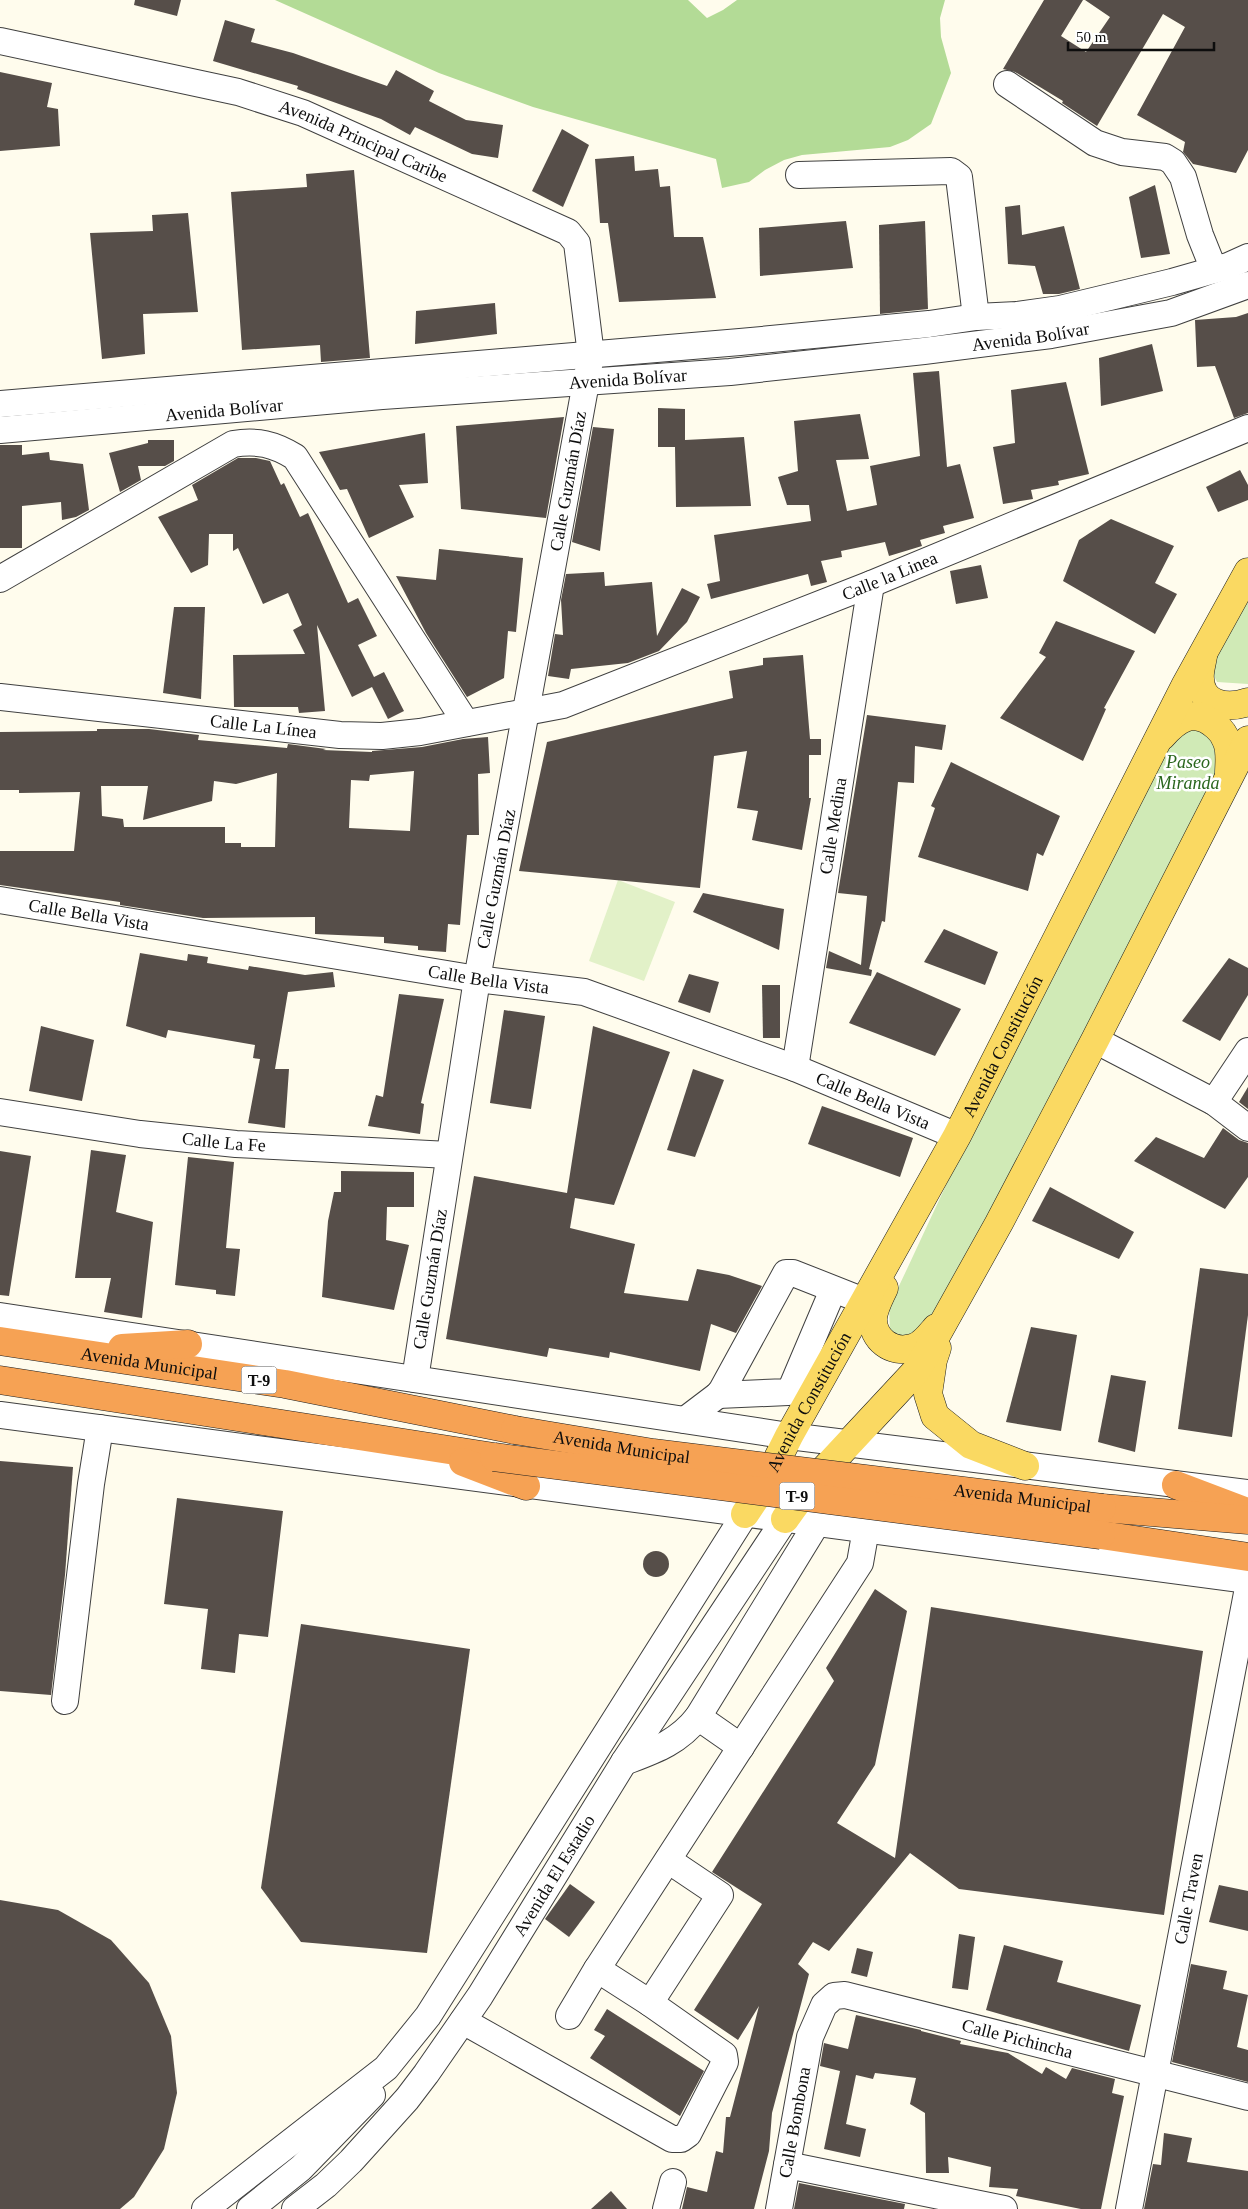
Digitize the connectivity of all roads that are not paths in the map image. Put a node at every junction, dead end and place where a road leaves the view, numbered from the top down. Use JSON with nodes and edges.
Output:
{"nodes":[{"id":1,"x":0,"y":41,"type":"edge"},
{"id":2,"x":1007,"y":84,"type":"dead end"},
{"id":3,"x":799,"y":174,"type":"dead end"},
{"id":4,"x":1248,"y":257,"type":"edge"},
{"id":5,"x":1214,"y":270,"type":"junction"},
{"id":6,"x":1248,"y":284,"type":"edge"},
{"id":7,"x":976,"y":317,"type":"junction"},
{"id":8,"x":591,"y":355,"type":"junction"},
{"id":9,"x":586,"y":381,"type":"junction"},
{"id":10,"x":0,"y":404,"type":"edge"},
{"id":11,"x":1248,"y":428,"type":"edge"},
{"id":12,"x":0,"y":430,"type":"edge"},
{"id":13,"x":1248,"y":572,"type":"edge"},
{"id":14,"x":0,"y":579,"type":"edge"},
{"id":15,"x":871,"y":584,"type":"junction"},
{"id":16,"x":1203,"y":652,"type":"junction"},
{"id":17,"x":0,"y":697,"type":"edge"},
{"id":18,"x":1248,"y":702,"type":"edge"},
{"id":19,"x":527,"y":712,"type":"junction"},
{"id":20,"x":466,"y":723,"type":"junction"},
{"id":21,"x":1248,"y":740,"type":"edge"},
{"id":22,"x":1158,"y":741,"type":"junction"},
{"id":23,"x":1229,"y":774,"type":"junction"},
{"id":24,"x":0,"y":900,"type":"edge"},
{"id":25,"x":477,"y":979,"type":"junction"},
{"id":26,"x":1095,"y":1040,"type":"junction"},
{"id":27,"x":1248,"y":1051,"type":"edge"},
{"id":28,"x":795,"y":1068,"type":"junction"},
{"id":29,"x":1214,"y":1102,"type":"junction"},
{"id":30,"x":0,"y":1112,"type":"edge"},
{"id":31,"x":1248,"y":1128,"type":"edge"},
{"id":32,"x":957,"y":1136,"type":"junction"},
{"id":33,"x":449,"y":1155,"type":"junction"},
{"id":34,"x":833,"y":1290,"type":"junction"},
{"id":35,"x":956,"y":1300,"type":"junction"},
{"id":36,"x":864,"y":1301,"type":"junction"},
{"id":37,"x":0,"y":1316,"type":"edge"},
{"id":38,"x":0,"y":1341,"type":"edge"},
{"id":39,"x":188,"y":1344,"type":"junction"},
{"id":40,"x":68,"y":1351,"type":"junction"},
{"id":41,"x":415,"y":1379,"type":"junction"},
{"id":42,"x":0,"y":1380,"type":"edge"},
{"id":43,"x":718,"y":1395,"type":"junction"},
{"id":44,"x":0,"y":1415,"type":"edge"},
{"id":45,"x":685,"y":1420,"type":"junction"},
{"id":46,"x":100,"y":1428,"type":"junction"},
{"id":47,"x":789,"y":1436,"type":"junction"},
{"id":48,"x":849,"y":1444,"type":"junction"},
{"id":49,"x":420,"y":1445,"type":"junction"},
{"id":50,"x":1025,"y":1466,"type":"junction"},
{"id":51,"x":1176,"y":1485,"type":"junction"},
{"id":52,"x":526,"y":1486,"type":"junction"},
{"id":53,"x":1248,"y":1493,"type":"edge"},
{"id":54,"x":1248,"y":1513,"type":"edge"},
{"id":55,"x":745,"y":1514,"type":"junction"},
{"id":56,"x":785,"y":1519,"type":"junction"},
{"id":57,"x":1248,"y":1520,"type":"edge"},
{"id":58,"x":817,"y":1523,"type":"junction"},
{"id":59,"x":866,"y":1529,"type":"junction"},
{"id":60,"x":1248,"y":1557,"type":"edge"},
{"id":61,"x":1248,"y":1580,"type":"edge"},
{"id":62,"x":1248,"y":1588,"type":"edge"},
{"id":63,"x":65,"y":1701,"type":"dead end"},
{"id":64,"x":698,"y":1717,"type":"junction"},
{"id":65,"x":741,"y":1747,"type":"junction"},
{"id":66,"x":624,"y":1762,"type":"junction"},
{"id":67,"x":668,"y":1860,"type":"junction"},
{"id":68,"x":597,"y":1969,"type":"junction"},
{"id":69,"x":650,"y":2003,"type":"junction"},
{"id":70,"x":569,"y":2016,"type":"dead end"},
{"id":71,"x":463,"y":2021,"type":"junction"},
{"id":72,"x":810,"y":2037,"type":"joint"},
{"id":73,"x":386,"y":2068,"type":"junction"},
{"id":74,"x":1155,"y":2074,"type":"junction"},
{"id":75,"x":1248,"y":2098,"type":"edge"},
{"id":76,"x":787,"y":2166,"type":"junction"},
{"id":77,"x":673,"y":2182,"type":"dead end"},
{"id":78,"x":993,"y":2208,"type":"edge"},
{"id":79,"x":205,"y":2209,"type":"edge"},
{"id":80,"x":250,"y":2209,"type":"edge"},
{"id":81,"x":295,"y":2209,"type":"edge"},
{"id":82,"x":666,"y":2209,"type":"edge"},
{"id":83,"x":779,"y":2209,"type":"edge"},
{"id":84,"x":1129,"y":2209,"type":"edge"}],
"edges":[{"from":1,"to":8,"type":"street","name":"Avenida Principal Caribe"},
{"from":2,"to":5,"type":"street"},
{"from":3,"to":7,"type":"street"},
{"from":4,"to":5,"type":"street","name":"Avenida Bolívar"},
{"from":5,"to":7,"type":"street","name":"Avenida Bolívar"},
{"from":6,"to":9,"type":"street","name":"Avenida Bolívar"},
{"from":7,"to":8,"type":"street","name":"Avenida Bolívar"},
{"from":8,"to":9,"type":"street","name":"Avenida Principal Caribe"},
{"from":8,"to":10,"type":"street","name":"Avenida Bolívar"},
{"from":9,"to":12,"type":"street","name":"Avenida Bolívar"},
{"from":9,"to":19,"type":"street","name":"Calle Guzmán Díaz"},
{"from":11,"to":15,"type":"street","name":"Calle la Linea"},
{"from":13,"to":16,"type":"main road","name":"Avenida Constitución"},
{"from":14,"to":20,"type":"street"},
{"from":15,"to":19,"type":"street","name":"Calle la Linea"},
{"from":15,"to":28,"type":"street","name":"Calle Medina"},
{"from":16,"to":18,"type":"main road"},
{"from":16,"to":22,"type":"main road","name":"Avenida Constitución"},
{"from":17,"to":20,"type":"street","name":"Calle La Línea"},
{"from":19,"to":20,"type":"street","name":"Calle La Línea"},
{"from":19,"to":25,"type":"street","name":"Calle Guzmán Díaz"},
{"from":21,"to":23,"type":"main road"},
{"from":22,"to":23,"type":"main road"},
{"from":22,"to":32,"type":"main road","name":"Avenida Constitución"},
{"from":23,"to":26,"type":"main road"},
{"from":24,"to":25,"type":"street","name":"Calle Bella Vista"},
{"from":25,"to":28,"type":"street","name":"Calle Bella Vista"},
{"from":25,"to":33,"type":"street","name":"Calle Guzmán Díaz"},
{"from":26,"to":29,"type":"street"},
{"from":26,"to":35,"type":"main road"},
{"from":27,"to":29,"type":"street"},
{"from":28,"to":32,"type":"street","name":"Calle Bella Vista"},
{"from":29,"to":31,"type":"street"},
{"from":30,"to":33,"type":"street","name":"Calle La Fe"},
{"from":32,"to":35,"type":"main road"},
{"from":32,"to":36,"type":"main road","name":"Avenida Constitución"},
{"from":33,"to":41,"type":"street","name":"Calle Guzmán Díaz"},
{"from":34,"to":36,"type":"street"},
{"from":34,"to":43,"type":"street"},
{"from":34,"to":43,"type":"street"},
{"from":35,"to":48,"type":"main road"},
{"from":35,"to":50,"type":"main road"},
{"from":36,"to":47,"type":"main road","name":"Avenida Constitución"},
{"from":37,"to":39,"type":"street","name":"Avenida Municipal","number":"T-9"},
{"from":38,"to":40,"type":"highway","name":"Avenida Municipal","number":"T-9"},
{"from":39,"to":40,"type":"highway"},
{"from":39,"to":41,"type":"street","name":"Avenida Municipal","number":"T-9"},
{"from":40,"to":57,"type":"highway","name":"Avenida Municipal","number":"T-9","bridge":true},
{"from":41,"to":45,"type":"street","name":"Avenida Municipal","number":"T-9"},
{"from":42,"to":49,"type":"highway","name":"Avenida Municipal","number":"T-9"},
{"from":43,"to":45,"type":"street"},
{"from":44,"to":46,"type":"street","number":"T-9"},
{"from":45,"to":47,"type":"street","name":"Avenida Municipal","number":"T-9"},
{"from":46,"to":52,"type":"street","number":"T-9"},
{"from":46,"to":63,"type":"street"},
{"from":47,"to":48,"type":"street","name":"Avenida Municipal","number":"T-9"},
{"from":47,"to":55,"type":"main road","name":"Avenida Constitución"},
{"from":48,"to":50,"type":"street","name":"Avenida Municipal","number":"T-9"},
{"from":48,"to":56,"type":"main road"},
{"from":49,"to":52,"type":"highway"},
{"from":49,"to":60,"type":"highway","name":"Avenida Municipal","number":"T-9","bridge":true},
{"from":50,"to":51,"type":"street","name":"Avenida Municipal","number":"T-9"},
{"from":51,"to":53,"type":"street","name":"Avenida Municipal","number":"T-9"},
{"from":51,"to":54,"type":"highway"},
{"from":52,"to":55,"type":"street","number":"T-9"},
{"from":55,"to":56,"type":"street","number":"T-9"},
{"from":55,"to":73,"type":"street","name":"Avenida El Estadio"},
{"from":56,"to":58,"type":"street","number":"T-9"},
{"from":56,"to":66,"type":"street","name":"Avenida El Estadio"},
{"from":58,"to":59,"type":"street","number":"T-9"},
{"from":58,"to":64,"type":"street"},
{"from":59,"to":61,"type":"street","number":"T-9"},
{"from":59,"to":65,"type":"street"},
{"from":62,"to":74,"type":"street","name":"Calle Traven"},
{"from":64,"to":65,"type":"street"},
{"from":64,"to":66,"type":"street"},
{"from":65,"to":67,"type":"street"},
{"from":66,"to":71,"type":"street","name":"Avenida El Estadio"},
{"from":67,"to":68,"type":"street"},
{"from":67,"to":69,"type":"street"},
{"from":68,"to":69,"type":"street"},
{"from":68,"to":70,"type":"street"},
{"from":69,"to":71,"type":"street"},
{"from":71,"to":81,"type":"street","name":"Avenida El Estadio"},
{"from":72,"to":74,"type":"street","name":"Calle Pichincha"},
{"from":72,"to":76,"type":"street","name":"Calle Bombona"},
{"from":73,"to":79,"type":"street","name":"Avenida El Estadio"},
{"from":73,"to":80,"type":"street","name":"Avenida El Estadio"},
{"from":74,"to":75,"type":"street","name":"Calle Pichincha"},
{"from":74,"to":84,"type":"street","name":"Calle Traven"},
{"from":76,"to":78,"type":"street"},
{"from":76,"to":83,"type":"street","name":"Calle Bombona"},
{"from":77,"to":82,"type":"street"}]}
